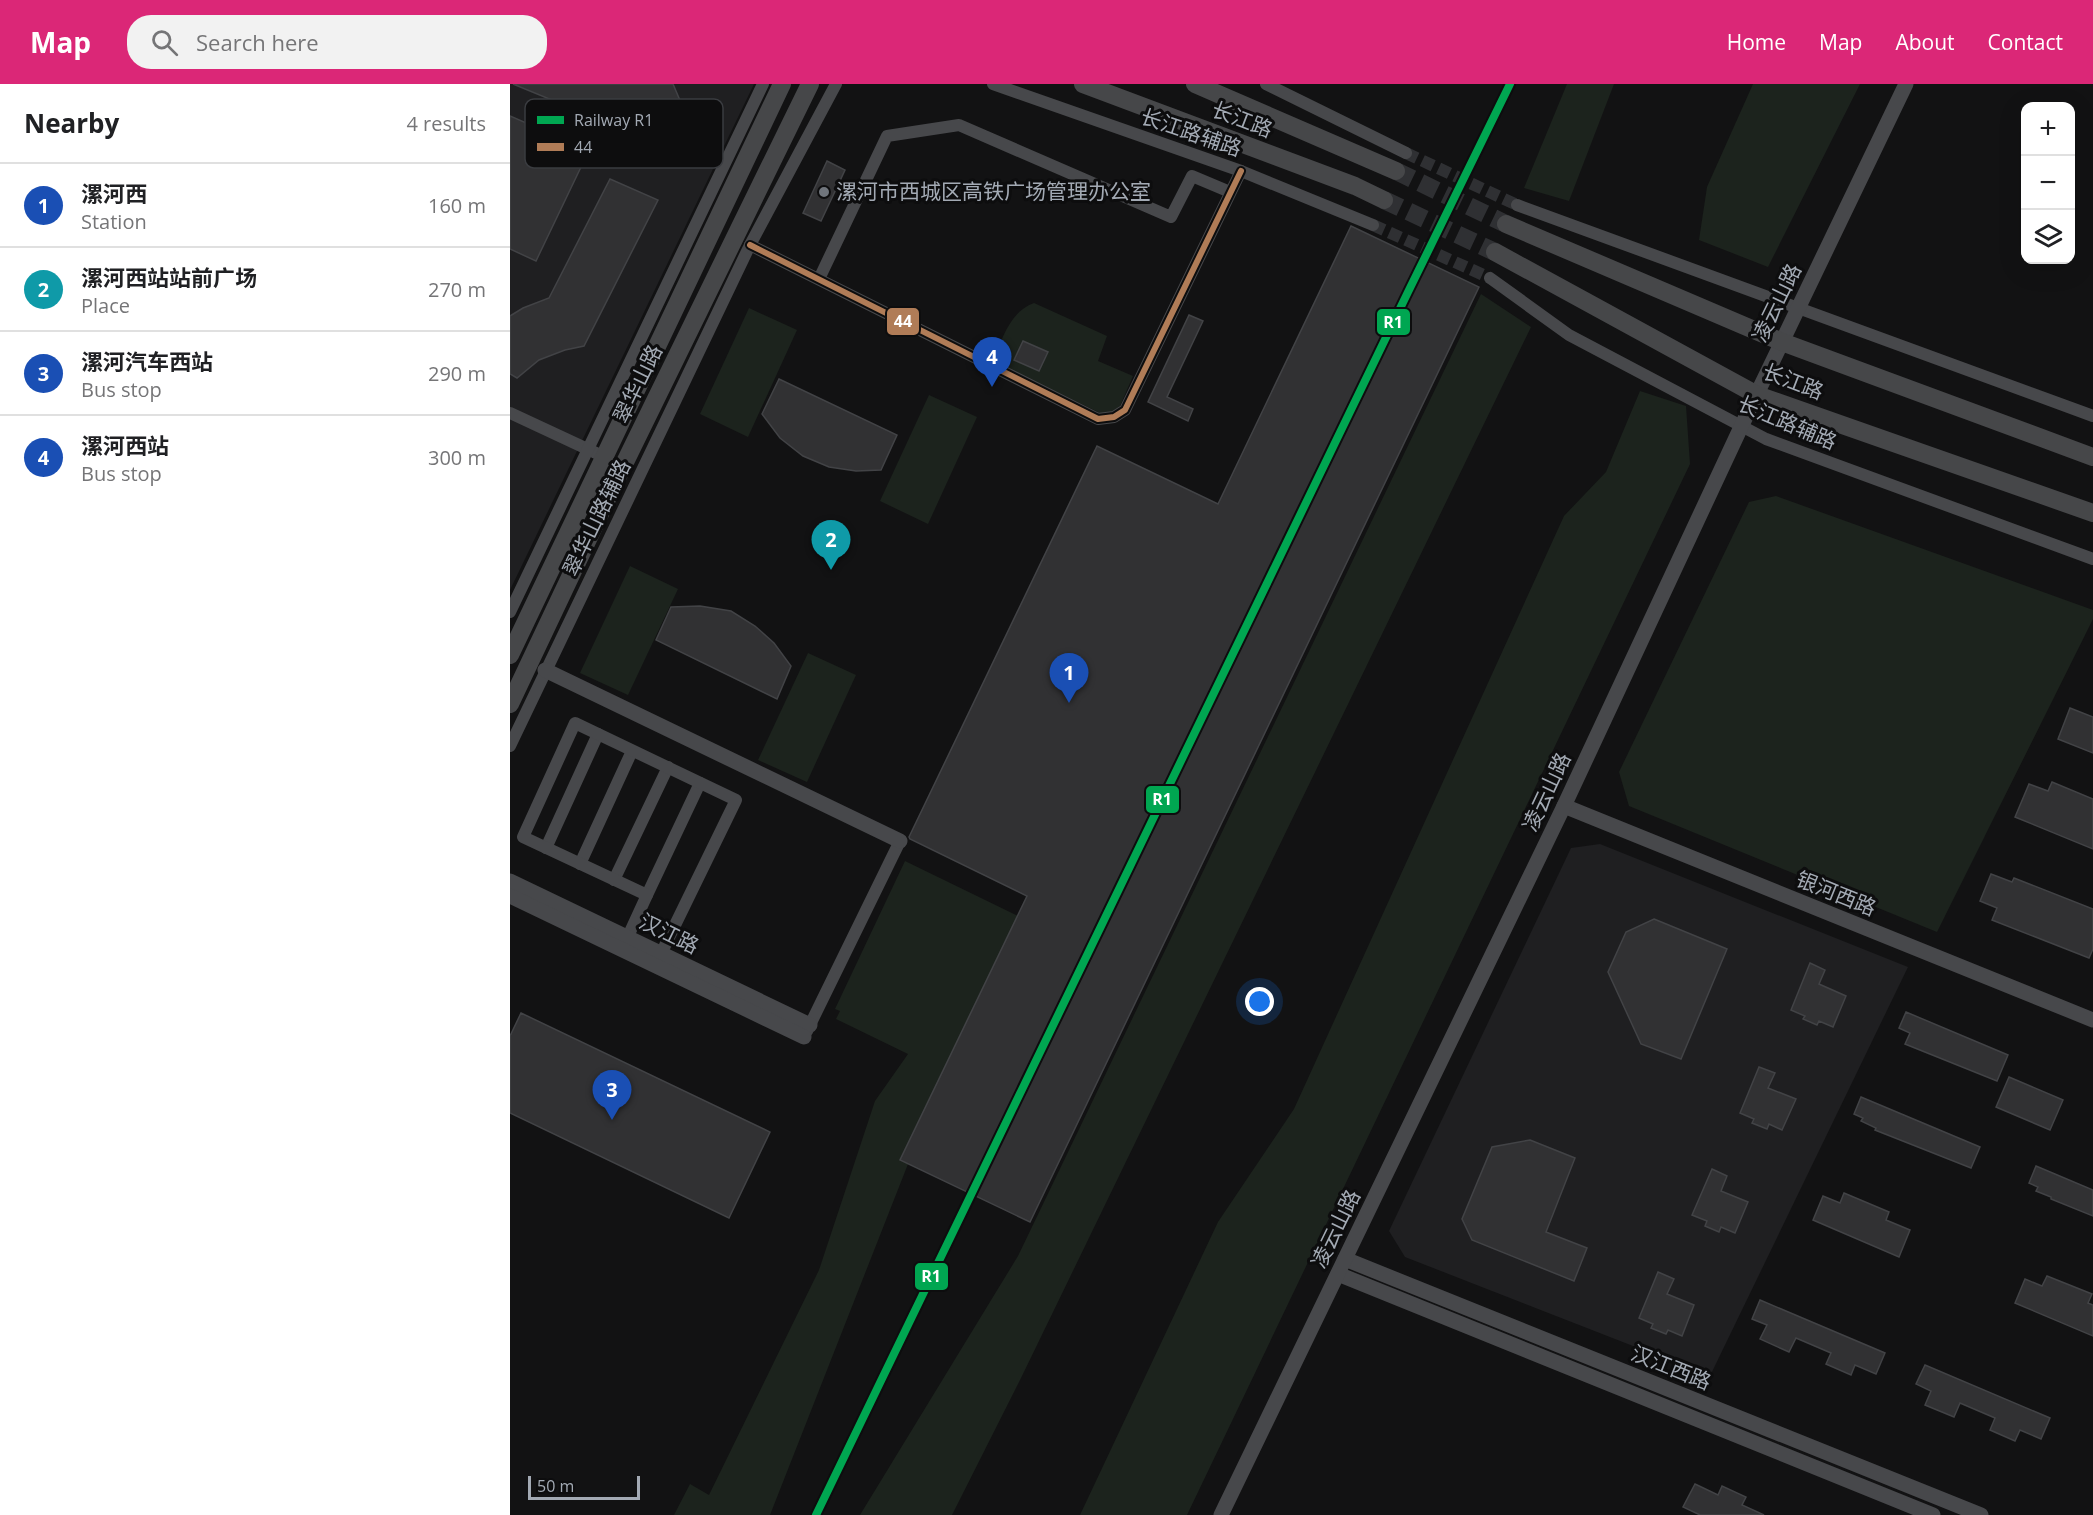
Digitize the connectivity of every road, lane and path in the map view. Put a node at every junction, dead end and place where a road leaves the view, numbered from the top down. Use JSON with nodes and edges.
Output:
{"nodes":[{"id":1,"x":763,"y":84,"type":"edge"},
{"id":2,"x":782,"y":84,"type":"edge"},
{"id":3,"x":810,"y":84,"type":"edge"},
{"id":4,"x":836,"y":84,"type":"edge"},
{"id":5,"x":993,"y":84,"type":"edge"},
{"id":6,"x":1083,"y":84,"type":"edge"},
{"id":7,"x":1195,"y":84,"type":"edge"},
{"id":8,"x":1266,"y":84,"type":"edge"},
{"id":9,"x":1906,"y":84,"type":"edge"},
{"id":10,"x":1406,"y":153,"type":"tunnel mouth"},
{"id":11,"x":1240,"y":171,"type":"junction"},
{"id":12,"x":1396,"y":171,"type":"tunnel mouth"},
{"id":13,"x":1230,"y":192,"type":"junction"},
{"id":14,"x":1384,"y":200,"type":"tunnel mouth"},
{"id":15,"x":1517,"y":205,"type":"tunnel mouth"},
{"id":16,"x":1506,"y":224,"type":"tunnel mouth"},
{"id":17,"x":1373,"y":225,"type":"tunnel mouth"},
{"id":18,"x":750,"y":245,"type":"junction"},
{"id":19,"x":1495,"y":252,"type":"tunnel mouth"},
{"id":20,"x":1490,"y":278,"type":"tunnel mouth"},
{"id":21,"x":819,"y":279,"type":"junction"},
{"id":22,"x":1797,"y":309,"type":"junction"},
{"id":23,"x":1782,"y":342,"type":"junction"},
{"id":24,"x":1757,"y":394,"type":"junction"},
{"id":25,"x":510,"y":413,"type":"edge"},
{"id":26,"x":2093,"y":416,"type":"edge"},
{"id":27,"x":1740,"y":427,"type":"junction"},
{"id":28,"x":596,"y":453,"type":"junction"},
{"id":29,"x":2093,"y":457,"type":"edge"},
{"id":30,"x":2093,"y":513,"type":"edge"},
{"id":31,"x":2093,"y":559,"type":"edge"},
{"id":32,"x":510,"y":612,"type":"edge"},
{"id":33,"x":510,"y":655,"type":"edge"},
{"id":34,"x":545,"y":670,"type":"junction"},
{"id":35,"x":510,"y":704,"type":"edge"},
{"id":36,"x":598,"y":734,"type":"junction"},
{"id":37,"x":510,"y":746,"type":"edge"},
{"id":38,"x":633,"y":750,"type":"junction"},
{"id":39,"x":668,"y":767,"type":"junction"},
{"id":40,"x":700,"y":783,"type":"junction"},
{"id":41,"x":1564,"y":806,"type":"junction"},
{"id":42,"x":900,"y":841,"type":"joint"},
{"id":43,"x":546,"y":848,"type":"junction"},
{"id":44,"x":580,"y":864,"type":"junction"},
{"id":45,"x":614,"y":880,"type":"junction"},
{"id":46,"x":510,"y":881,"type":"edge"},
{"id":47,"x":647,"y":895,"type":"junction"},
{"id":48,"x":510,"y":896,"type":"edge"},
{"id":49,"x":625,"y":943,"type":"junction"},
{"id":50,"x":658,"y":959,"type":"junction"},
{"id":51,"x":2093,"y":1020,"type":"edge"},
{"id":52,"x":807,"y":1031,"type":"joint"},
{"id":53,"x":1346,"y":1259,"type":"junction"},
{"id":54,"x":1338,"y":1274,"type":"junction"},
{"id":55,"x":1221,"y":1515,"type":"edge"},
{"id":56,"x":1933,"y":1515,"type":"edge"},
{"id":57,"x":1981,"y":1515,"type":"edge"}],
"edges":[{"from":1,"to":28,"type":"street","name":"翠华山路辅路"},
{"from":2,"to":28,"type":"main road","name":"翠华山路"},
{"from":3,"to":35,"type":"main road","name":"翠华山路"},
{"from":4,"to":18,"type":"street","name":"翠华山路辅路"},
{"from":5,"to":11,"type":"street","name":"长江路辅路"},
{"from":6,"to":14,"type":"main road","name":"长江路"},
{"from":7,"to":12,"type":"main road","name":"长江路"},
{"from":8,"to":10,"type":"street"},
{"from":9,"to":22,"type":"street","name":"凌云山路"},
{"from":11,"to":13,"type":"street"},
{"from":11,"to":17,"type":"street","name":"长江路辅路"},
{"from":13,"to":21,"type":"street"},
{"from":13,"to":21,"type":"street"},
{"from":15,"to":22,"type":"street"},
{"from":16,"to":23,"type":"main road","name":"长江路"},
{"from":18,"to":21,"type":"street"},
{"from":18,"to":34,"type":"street","name":"翠华山路辅路"},
{"from":19,"to":24,"type":"main road","name":"长江路"},
{"from":20,"to":27,"type":"street","name":"长江路辅路"},
{"from":22,"to":23,"type":"street","name":"凌云山路"},
{"from":22,"to":26,"type":"street"},
{"from":23,"to":24,"type":"street","name":"凌云山路"},
{"from":23,"to":29,"type":"main road","name":"长江路"},
{"from":24,"to":27,"type":"street","name":"凌云山路"},
{"from":24,"to":30,"type":"main road","name":"长江路"},
{"from":25,"to":28,"type":"street"},
{"from":27,"to":31,"type":"street","name":"长江路辅路"},
{"from":27,"to":41,"type":"street","name":"凌云山路"},
{"from":28,"to":32,"type":"street","name":"翠华山路辅路"},
{"from":28,"to":33,"type":"main road","name":"翠华山路"},
{"from":34,"to":37,"type":"street","name":"翠华山路辅路"},
{"from":34,"to":42,"type":"street"},
{"from":36,"to":38,"type":"street"},
{"from":36,"to":43,"type":"street"},
{"from":36,"to":43,"type":"street"},
{"from":38,"to":39,"type":"street"},
{"from":38,"to":44,"type":"street"},
{"from":39,"to":40,"type":"street"},
{"from":39,"to":45,"type":"street"},
{"from":40,"to":47,"type":"street"},
{"from":40,"to":50,"type":"street"},
{"from":41,"to":51,"type":"street","name":"银河西路"},
{"from":41,"to":53,"type":"street","name":"凌云山路"},
{"from":42,"to":52,"type":"street"},
{"from":43,"to":44,"type":"street"},
{"from":44,"to":45,"type":"street"},
{"from":45,"to":47,"type":"street"},
{"from":46,"to":49,"type":"street","name":"汉江路"},
{"from":47,"to":49,"type":"street"},
{"from":48,"to":49,"type":"street","name":"汉江路"},
{"from":49,"to":50,"type":"street","name":"汉江路"},
{"from":50,"to":52,"type":"street","name":"汉江路"},
{"from":53,"to":54,"type":"street","name":"凌云山路"},
{"from":53,"to":57,"type":"street","name":"汉江西路"},
{"from":54,"to":55,"type":"street","name":"凌云山路"},
{"from":54,"to":56,"type":"street","name":"汉江西路"}]}
